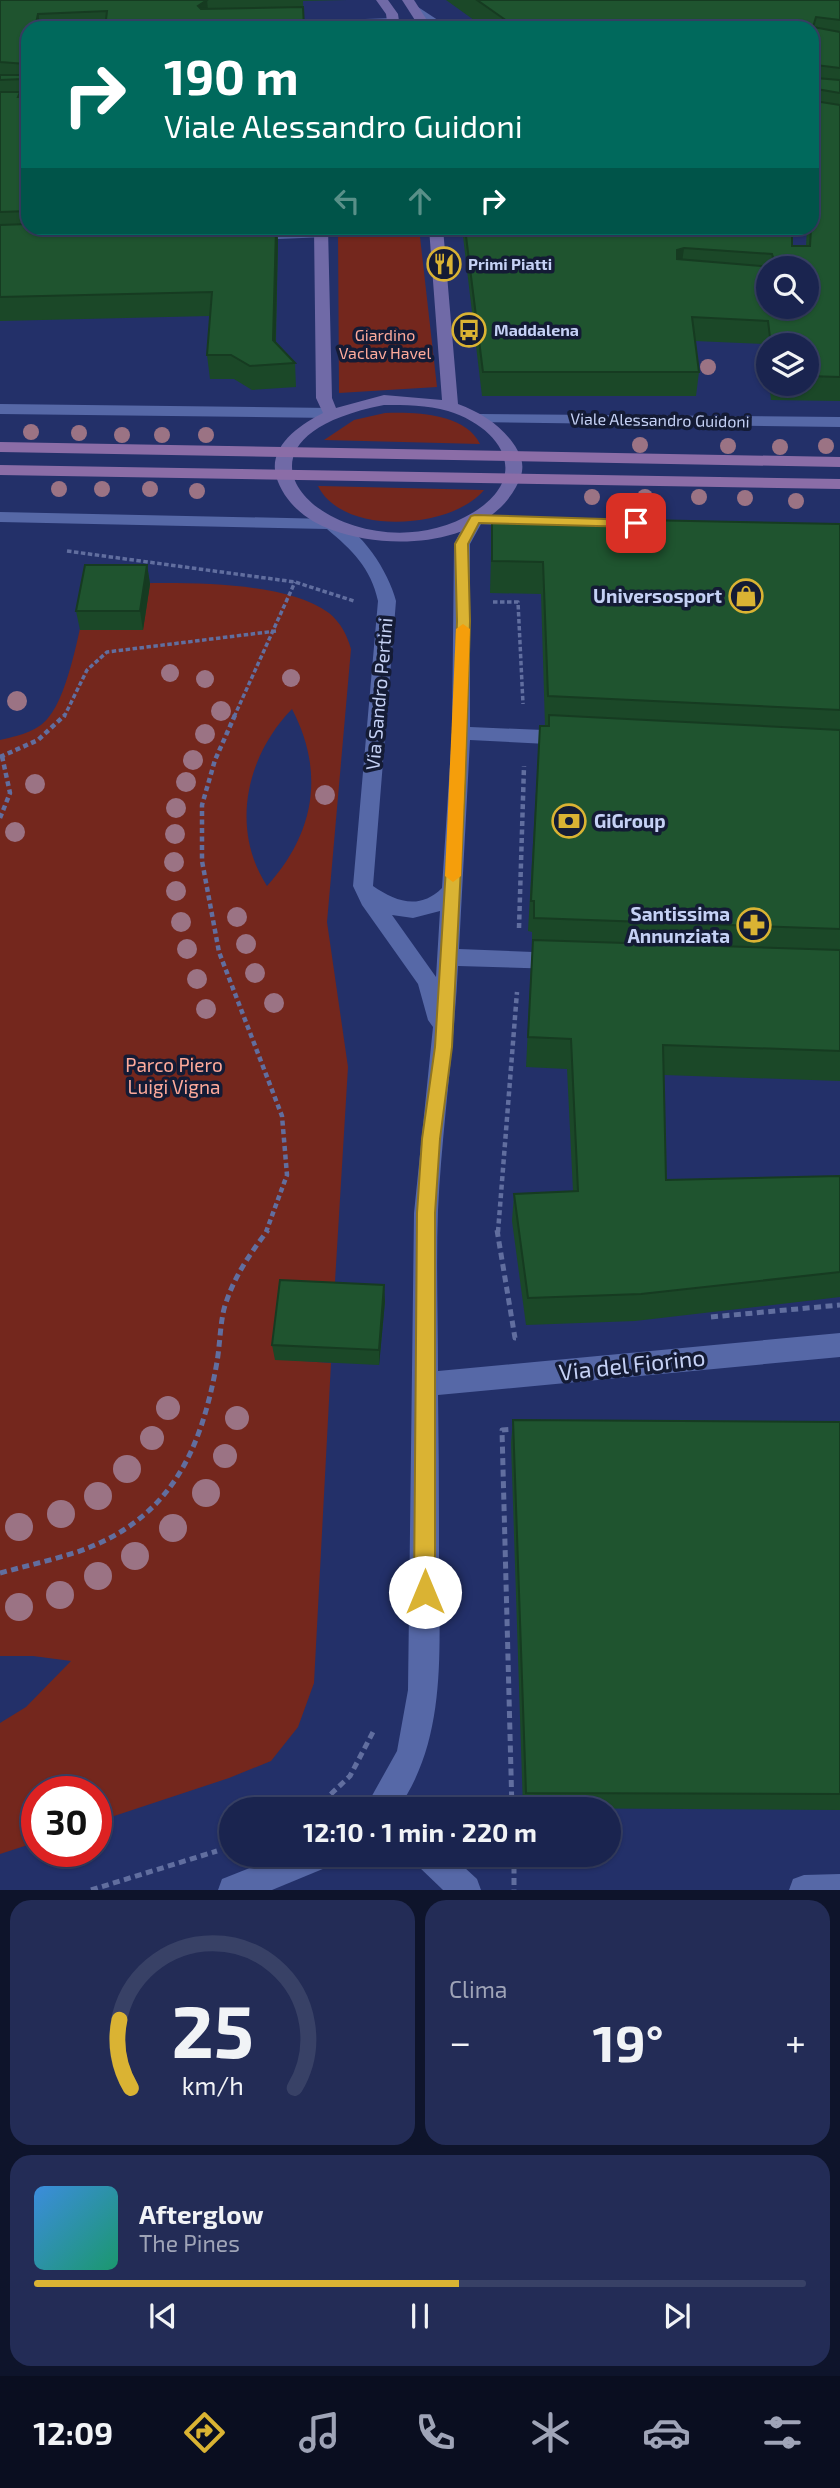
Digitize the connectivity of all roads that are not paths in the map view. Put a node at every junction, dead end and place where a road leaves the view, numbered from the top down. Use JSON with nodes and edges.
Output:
{"nodes":[{"id":1,"x":382,"y":0,"type":"edge"},
{"id":2,"x":411,"y":4,"type":"edge"},
{"id":3,"x":392,"y":21,"type":"edge"},
{"id":4,"x":422,"y":21,"type":"edge"},
{"id":5,"x":434,"y":21,"type":"edge"},
{"id":6,"x":249,"y":235,"type":"edge"},
{"id":7,"x":321,"y":235,"type":"edge"},
{"id":8,"x":437,"y":235,"type":"edge"},
{"id":9,"x":231,"y":236,"type":"edge"},
{"id":10,"x":450,"y":406,"type":"junction"},
{"id":11,"x":0,"y":409,"type":"edge"},
{"id":12,"x":331,"y":414,"type":"junction"},
{"id":13,"x":480,"y":419,"type":"junction"},
{"id":14,"x":840,"y":422,"type":"edge"},
{"id":15,"x":0,"y":447,"type":"edge"},
{"id":16,"x":287,"y":453,"type":"junction"},
{"id":17,"x":514,"y":455,"type":"junction"},
{"id":18,"x":840,"y":462,"type":"edge"},
{"id":19,"x":0,"y":470,"type":"edge"},
{"id":20,"x":284,"y":474,"type":"junction"},
{"id":21,"x":513,"y":477,"type":"junction"},
{"id":22,"x":840,"y":484,"type":"edge"},
{"id":23,"x":0,"y":517,"type":"edge"},
{"id":24,"x":475,"y":519,"type":"junction"},
{"id":25,"x":542,"y":521,"type":"edge"},
{"id":26,"x":331,"y":524,"type":"junction"},
{"id":27,"x":461,"y":733,"type":"junction"},
{"id":28,"x":593,"y":739,"type":"edge"},
{"id":29,"x":363,"y":886,"type":"junction"},
{"id":30,"x":452,"y":891,"type":"junction"},
{"id":31,"x":448,"y":957,"type":"junction"},
{"id":32,"x":580,"y":962,"type":"edge"},
{"id":33,"x":443,"y":1047,"type":"junction"},
{"id":34,"x":840,"y":1345,"type":"edge"},
{"id":35,"x":423,"y":1384,"type":"junction"},
{"id":36,"x":389,"y":1797,"type":"edge"},
{"id":37,"x":291,"y":1867,"type":"edge"},
{"id":38,"x":442,"y":1867,"type":"edge"},
{"id":39,"x":241,"y":1888,"type":"edge"},
{"id":40,"x":840,"y":1888,"type":"edge"},
{"id":41,"x":466,"y":1889,"type":"edge"},
{"id":42,"x":804,"y":1889,"type":"edge"}],
"edges":[{"from":1,"to":3,"type":"main road"},
{"from":2,"to":4,"type":"main road"},
{"from":2,"to":5,"type":"street"},
{"from":6,"to":9,"type":"street"},
{"from":7,"to":12,"type":"main road"},
{"from":8,"to":10,"type":"main road"},
{"from":10,"to":12,"type":"main road","name":"Viale Alessandro Guidoni"},
{"from":10,"to":13,"type":"main road","name":"Viale Alessandro Guidoni"},
{"from":11,"to":12,"type":"street","name":"Viale Alessandro Guidoni"},
{"from":12,"to":16,"type":"main road","name":"Viale Alessandro Guidoni"},
{"from":13,"to":14,"type":"street","name":"Viale Alessandro Guidoni"},
{"from":13,"to":17,"type":"main road","name":"Viale Alessandro Guidoni"},
{"from":15,"to":16,"type":"main road"},
{"from":16,"to":17,"type":"main road"},
{"from":16,"to":20,"type":"main road"},
{"from":17,"to":18,"type":"main road"},
{"from":17,"to":21,"type":"main road"},
{"from":19,"to":20,"type":"main road"},
{"from":20,"to":21,"type":"main road"},
{"from":20,"to":26,"type":"main road"},
{"from":21,"to":22,"type":"main road"},
{"from":21,"to":24,"type":"main road"},
{"from":23,"to":26,"type":"street"},
{"from":24,"to":25,"type":"street"},
{"from":24,"to":26,"type":"main road"},
{"from":24,"to":27,"type":"street"},
{"from":26,"to":29,"type":"street","name":"Via Sandro Pertini"},
{"from":27,"to":28,"type":"street"},
{"from":27,"to":30,"type":"street"},
{"from":29,"to":30,"type":"street"},
{"from":29,"to":33,"type":"street"},
{"from":30,"to":31,"type":"street"},
{"from":31,"to":32,"type":"street"},
{"from":31,"to":33,"type":"street"},
{"from":33,"to":35,"type":"street"},
{"from":34,"to":35,"type":"street","name":"Via del Fiorino"},
{"from":35,"to":36,"type":"street"},
{"from":37,"to":39,"type":"street"},
{"from":38,"to":41,"type":"street"},
{"from":40,"to":42,"type":"street"}]}
